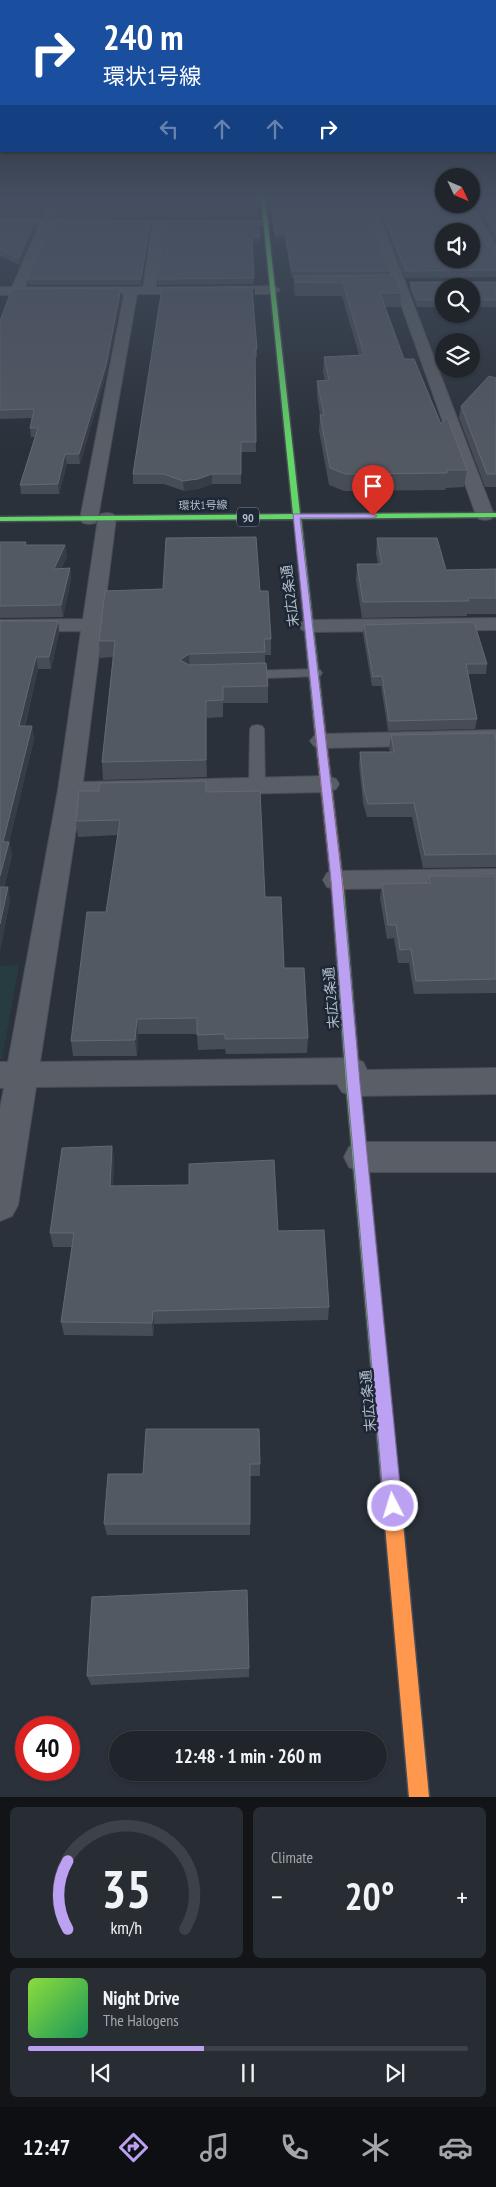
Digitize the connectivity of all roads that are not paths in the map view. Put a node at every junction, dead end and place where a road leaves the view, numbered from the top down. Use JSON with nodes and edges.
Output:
{"nodes":[{"id":1,"x":21,"y":282,"type":"edge"},
{"id":2,"x":151,"y":282,"type":"edge"},
{"id":3,"x":275,"y":282,"type":"edge"},
{"id":4,"x":398,"y":282,"type":"edge"},
{"id":5,"x":276,"y":286,"type":"junction"},
{"id":6,"x":17,"y":291,"type":"junction"},
{"id":7,"x":131,"y":291,"type":"junction"},
{"id":8,"x":150,"y":291,"type":"junction"},
{"id":9,"x":0,"y":292,"type":"edge"},
{"id":10,"x":490,"y":515,"type":"edge"},
{"id":11,"x":296,"y":516,"type":"junction"},
{"id":12,"x":98,"y":519,"type":"junction"},
{"id":13,"x":0,"y":520,"type":"edge"},
{"id":14,"x":496,"y":624,"type":"edge"},
{"id":15,"x":91,"y":625,"type":"junction"},
{"id":16,"x":0,"y":626,"type":"edge"},
{"id":17,"x":309,"y":626,"type":"junction"},
{"id":18,"x":315,"y":673,"type":"junction"},
{"id":19,"x":228,"y":675,"type":"edge"},
{"id":20,"x":257,"y":729,"type":"dead end"},
{"id":21,"x":496,"y":737,"type":"edge"},
{"id":22,"x":322,"y":741,"type":"junction"},
{"id":23,"x":327,"y":784,"type":"junction"},
{"id":24,"x":257,"y":786,"type":"junction"},
{"id":25,"x":70,"y":790,"type":"junction"},
{"id":26,"x":496,"y":878,"type":"edge"},
{"id":27,"x":337,"y":880,"type":"junction"},
{"id":28,"x":11,"y":1075,"type":"edge"},
{"id":29,"x":353,"y":1077,"type":"junction"},
{"id":30,"x":496,"y":1081,"type":"edge"},
{"id":31,"x":496,"y":1157,"type":"edge"},
{"id":32,"x":361,"y":1158,"type":"junction"},
{"id":33,"x":0,"y":1205,"type":"edge"},
{"id":34,"x":420,"y":1797,"type":"edge"}],
"edges":[{"from":1,"to":6,"type":"street"},
{"from":2,"to":8,"type":"street"},
{"from":3,"to":5,"type":"street","name":"末広2条通"},
{"from":4,"to":10,"type":"street"},
{"from":5,"to":8,"type":"street"},
{"from":5,"to":11,"type":"street","name":"末広2条通"},
{"from":6,"to":7,"type":"street"},
{"from":6,"to":9,"type":"street"},
{"from":7,"to":8,"type":"street"},
{"from":7,"to":12,"type":"street"},
{"from":10,"to":11,"type":"street","name":"環状1号線","number":"90"},
{"from":11,"to":12,"type":"street","name":"環状1号線","number":"90"},
{"from":11,"to":17,"type":"street","name":"末広2条通"},
{"from":12,"to":13,"type":"street","name":"環状1号線","number":"90"},
{"from":12,"to":15,"type":"street"},
{"from":14,"to":17,"type":"street"},
{"from":15,"to":16,"type":"street"},
{"from":15,"to":25,"type":"street"},
{"from":17,"to":18,"type":"street","name":"末広2条通"},
{"from":18,"to":19,"type":"lane"},
{"from":18,"to":22,"type":"street","name":"末広2条通"},
{"from":20,"to":24,"type":"lane"},
{"from":21,"to":22,"type":"street"},
{"from":22,"to":23,"type":"street","name":"末広2条通"},
{"from":23,"to":24,"type":"street"},
{"from":23,"to":27,"type":"street","name":"末広2条通"},
{"from":24,"to":25,"type":"street"},
{"from":25,"to":28,"type":"street"},
{"from":26,"to":27,"type":"street"},
{"from":27,"to":29,"type":"street","name":"末広2条通"},
{"from":28,"to":29,"type":"street"},
{"from":28,"to":33,"type":"street"},
{"from":29,"to":30,"type":"street"},
{"from":29,"to":32,"type":"street","name":"末広2条通"},
{"from":31,"to":32,"type":"street"},
{"from":32,"to":34,"type":"street","name":"末広2条通"}]}
